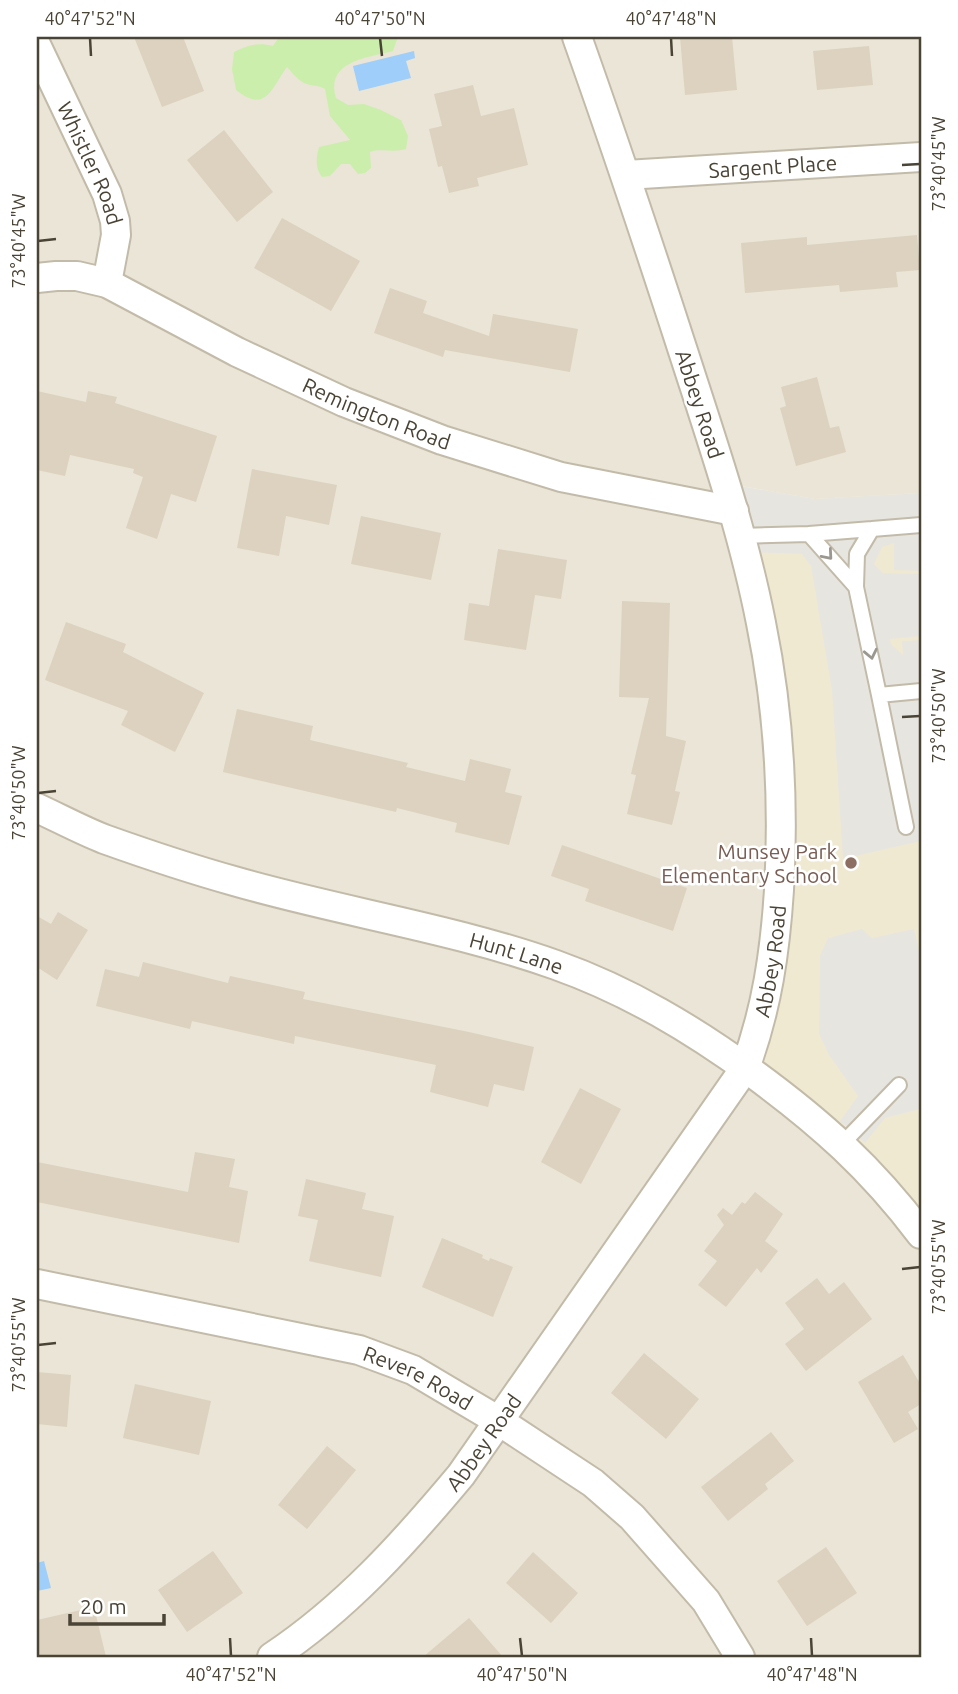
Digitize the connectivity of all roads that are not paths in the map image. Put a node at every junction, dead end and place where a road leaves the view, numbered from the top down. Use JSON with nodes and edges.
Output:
{"nodes":[{"id":1,"x":577,"y":37,"type":"edge"},
{"id":2,"x":37,"y":47,"type":"edge"},
{"id":3,"x":921,"y":157,"type":"edge"},
{"id":4,"x":626,"y":175,"type":"junction"},
{"id":5,"x":37,"y":278,"type":"edge"},
{"id":6,"x":107,"y":283,"type":"junction"},
{"id":7,"x":737,"y":524,"type":"junction"},
{"id":8,"x":921,"y":525,"type":"edge"},
{"id":9,"x":872,"y":529,"type":"junction"},
{"id":10,"x":810,"y":534,"type":"junction"},
{"id":11,"x":856,"y":587,"type":"junction"},
{"id":12,"x":921,"y":691,"type":"edge"},
{"id":13,"x":879,"y":695,"type":"junction"},
{"id":14,"x":37,"y":808,"type":"edge"},
{"id":15,"x":906,"y":827,"type":"dead end"},
{"id":16,"x":745,"y":1068,"type":"junction"},
{"id":17,"x":900,"y":1085,"type":"dead end"},
{"id":18,"x":842,"y":1144,"type":"junction"},
{"id":19,"x":921,"y":1234,"type":"edge"},
{"id":20,"x":37,"y":1284,"type":"edge"},
{"id":21,"x":499,"y":1421,"type":"junction"},
{"id":22,"x":272,"y":1657,"type":"edge"},
{"id":23,"x":740,"y":1657,"type":"edge"}],
"edges":[{"from":1,"to":4,"type":"street","name":"Abbey Road"},
{"from":2,"to":6,"type":"street","name":"Whistler Road"},
{"from":3,"to":4,"type":"street","name":"Sargent Place"},
{"from":4,"to":7,"type":"street","name":"Abbey Road"},
{"from":5,"to":6,"type":"street","name":"Remington Road"},
{"from":6,"to":7,"type":"street","name":"Remington Road"},
{"from":7,"to":10,"type":"lane"},
{"from":7,"to":16,"type":"street","name":"Abbey Road"},
{"from":8,"to":9,"type":"lane"},
{"from":9,"to":10,"type":"lane"},
{"from":9,"to":11,"type":"lane"},
{"from":10,"to":11,"type":"lane","one_way":true},
{"from":11,"to":13,"type":"lane","one_way":true},
{"from":12,"to":13,"type":"lane"},
{"from":13,"to":15,"type":"lane"},
{"from":14,"to":16,"type":"street","name":"Hunt Lane"},
{"from":16,"to":18,"type":"street","name":"Hunt Lane"},
{"from":16,"to":21,"type":"street","name":"Abbey Road"},
{"from":17,"to":18,"type":"lane"},
{"from":18,"to":19,"type":"street","name":"Hunt Lane"},
{"from":20,"to":21,"type":"street","name":"Revere Road"},
{"from":21,"to":22,"type":"street","name":"Abbey Road"},
{"from":21,"to":23,"type":"street","name":"Revere Road"}]}
